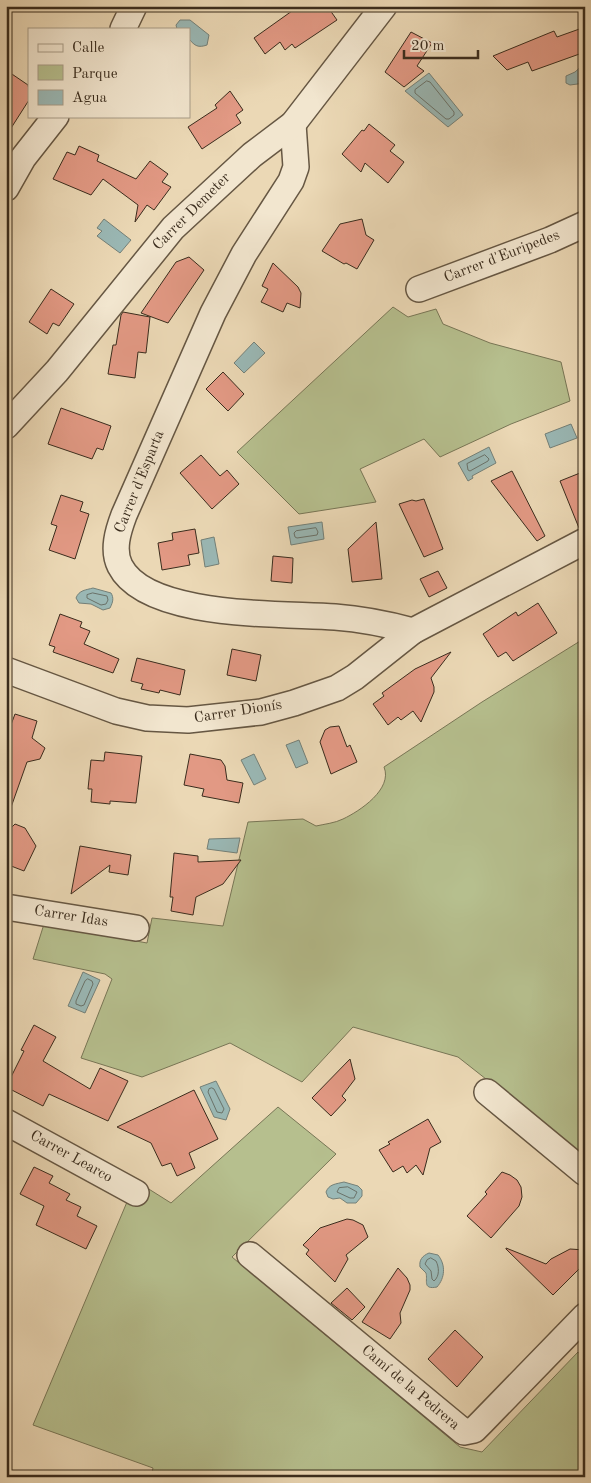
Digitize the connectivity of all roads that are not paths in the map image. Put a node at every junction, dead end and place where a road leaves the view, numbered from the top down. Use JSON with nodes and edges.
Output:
{"nodes":[{"id":1,"x":134,"y":6,"type":"edge"},
{"id":2,"x":384,"y":6,"type":"edge"},
{"id":3,"x":123,"y":28,"type":"edge"},
{"id":4,"x":54,"y":118,"type":"edge"},
{"id":5,"x":293,"y":124,"type":"junction"},
{"id":6,"x":6,"y":188,"type":"edge"},
{"id":7,"x":585,"y":224,"type":"edge"},
{"id":8,"x":419,"y":289,"type":"dead end"},
{"id":9,"x":6,"y":426,"type":"edge"},
{"id":10,"x":585,"y":541,"type":"edge"},
{"id":11,"x":413,"y":631,"type":"junction"},
{"id":12,"x":6,"y":670,"type":"edge"},
{"id":13,"x":6,"y":907,"type":"edge"},
{"id":14,"x":136,"y":928,"type":"dead end"},
{"id":15,"x":487,"y":1092,"type":"dead end"},
{"id":16,"x":6,"y":1122,"type":"edge"},
{"id":17,"x":585,"y":1173,"type":"edge"},
{"id":18,"x":136,"y":1193,"type":"dead end"},
{"id":19,"x":250,"y":1255,"type":"dead end"},
{"id":20,"x":585,"y":1316,"type":"edge"}],
"edges":[{"from":1,"to":3,"type":"street"},
{"from":2,"to":5,"type":"street","name":"Carrer Demeter"},
{"from":4,"to":6,"type":"street"},
{"from":5,"to":9,"type":"street","name":"Carrer Demeter"},
{"from":5,"to":11,"type":"street","name":"Carrer d'Esparta"},
{"from":7,"to":8,"type":"street","name":"Carrer d'Euripedes"},
{"from":10,"to":11,"type":"street","name":"Carrer Dionís"},
{"from":11,"to":12,"type":"street","name":"Carrer Dionís"},
{"from":13,"to":14,"type":"street","name":"Carrer Idas"},
{"from":15,"to":17,"type":"street"},
{"from":16,"to":18,"type":"street","name":"Carrer Learco"},
{"from":19,"to":20,"type":"street","name":"Camí de la Pedrera"}]}
